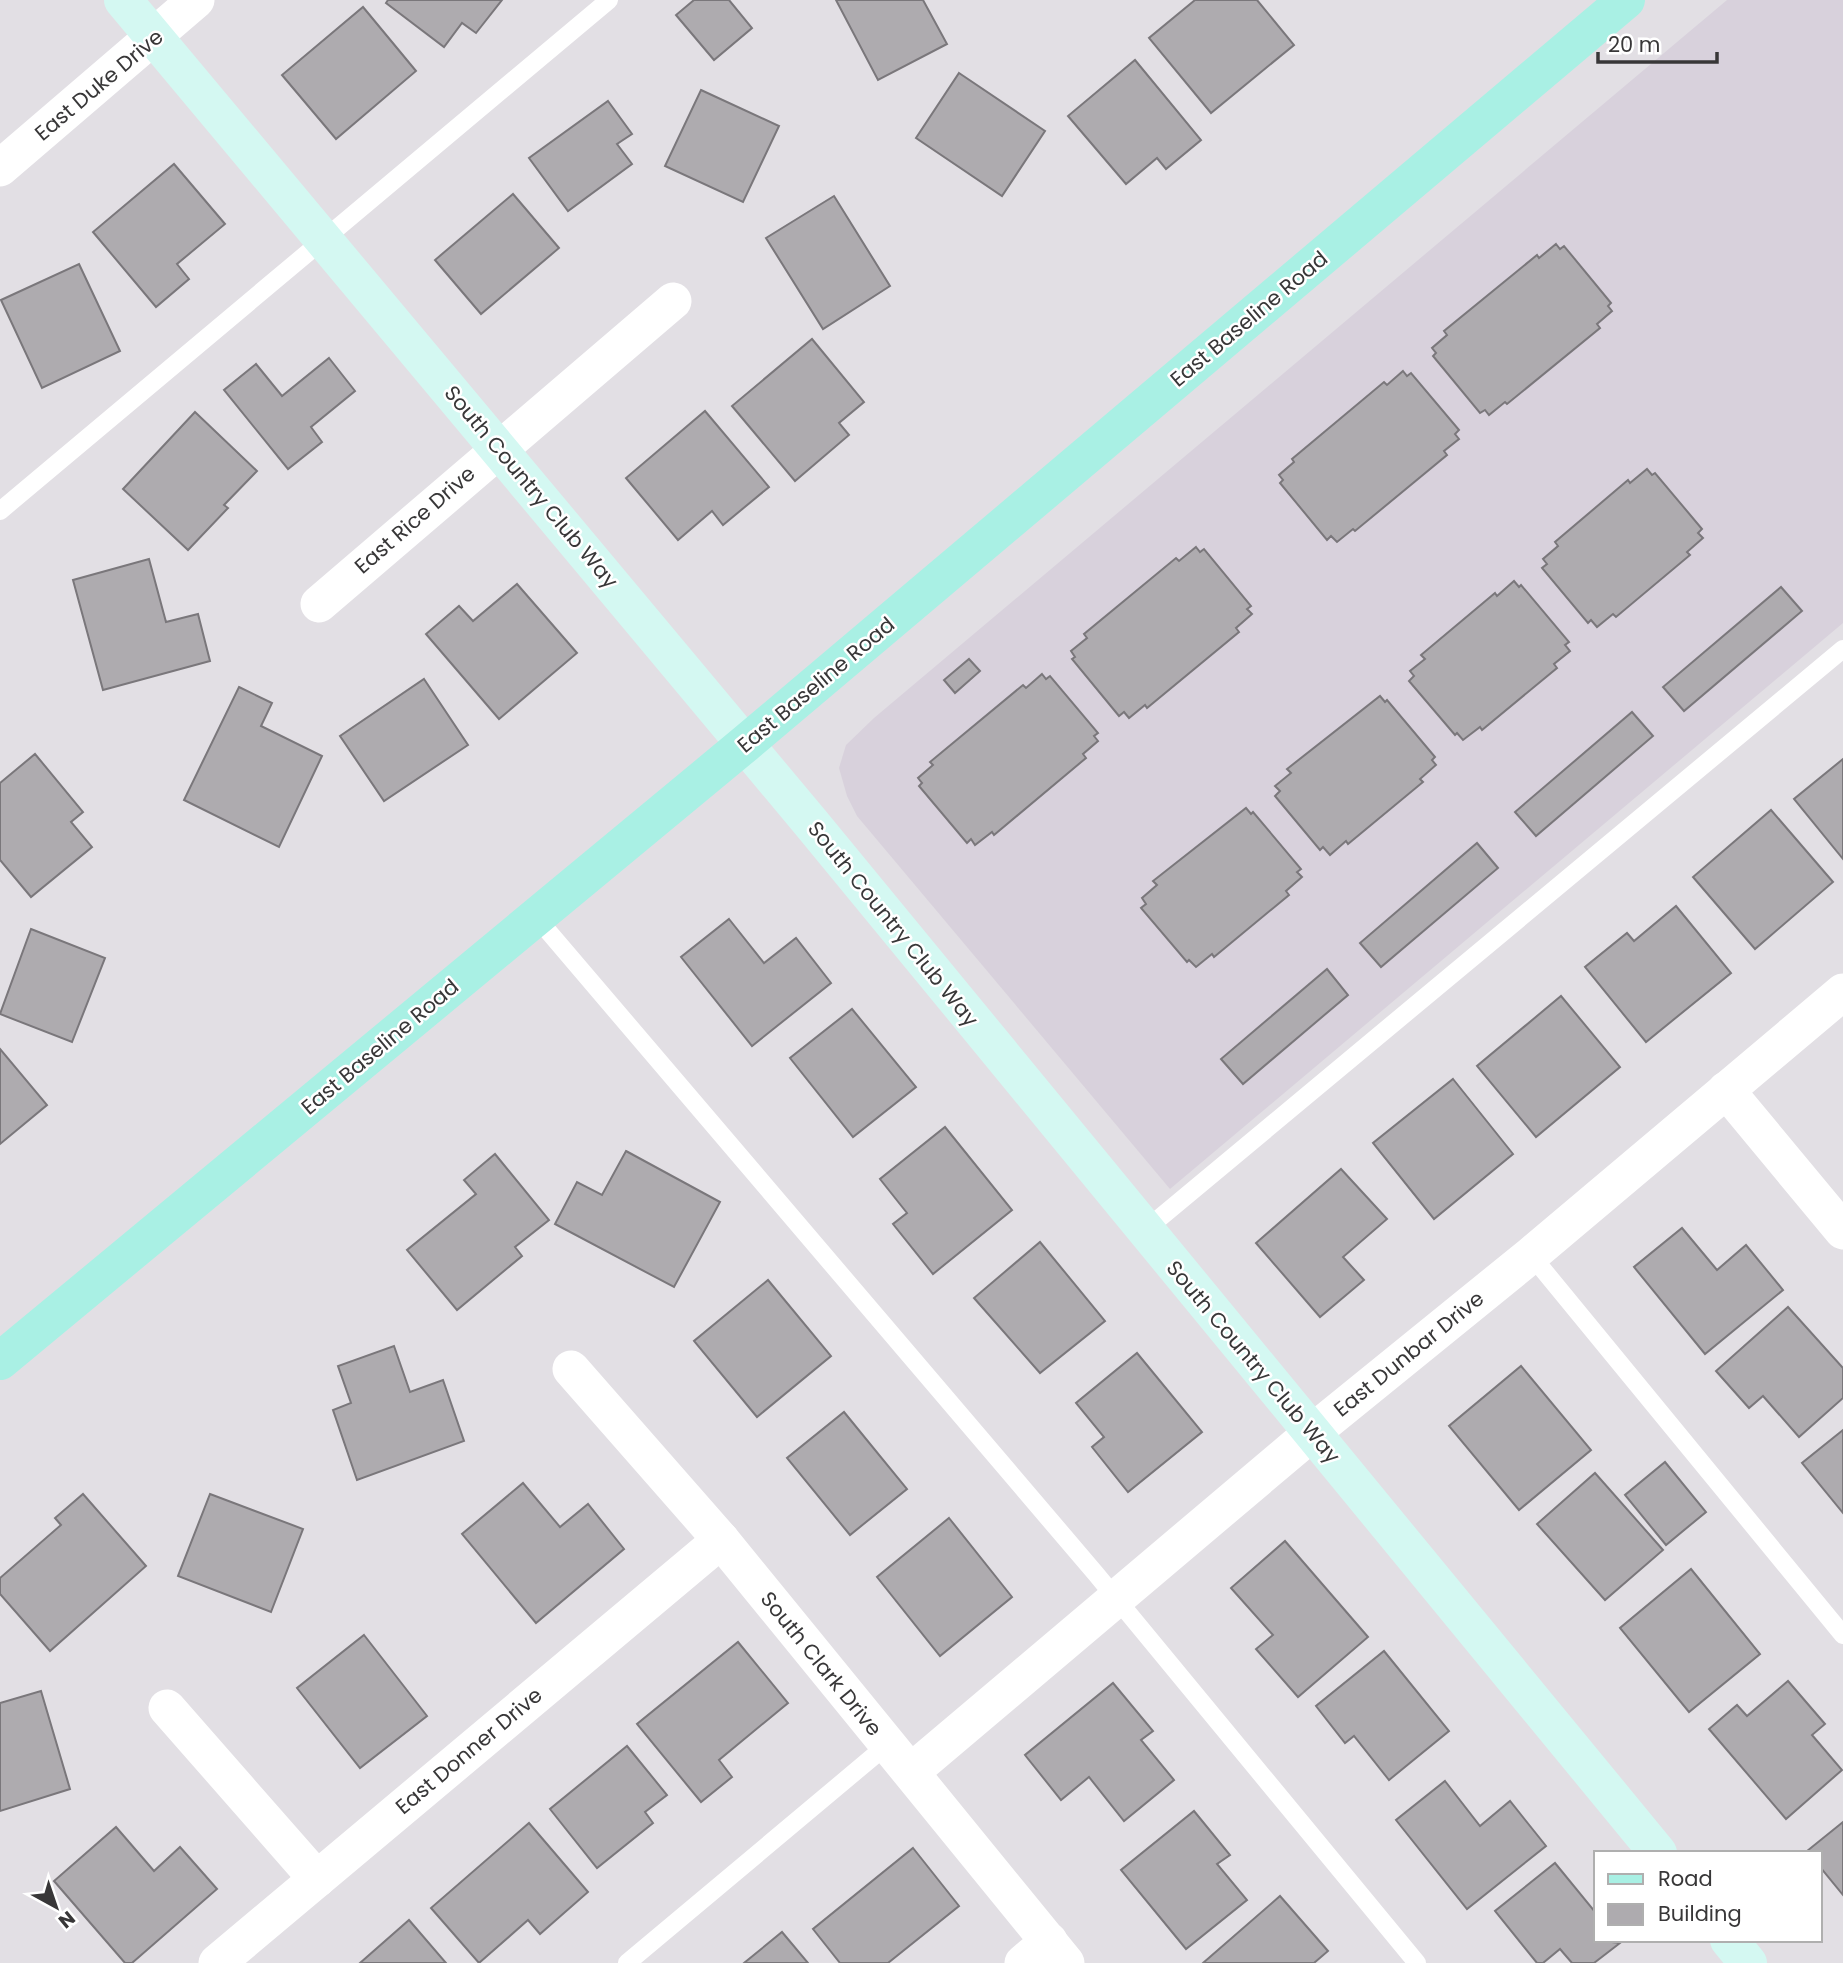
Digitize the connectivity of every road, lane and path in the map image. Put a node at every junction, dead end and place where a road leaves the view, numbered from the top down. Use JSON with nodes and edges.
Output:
{"nodes":[{"id":1,"x":123,"y":0,"type":"edge"},
{"id":2,"x":196,"y":0,"type":"edge"},
{"id":3,"x":609,"y":0,"type":"edge"},
{"id":4,"x":1626,"y":0,"type":"edge"},
{"id":5,"x":154,"y":38,"type":"junction"},
{"id":6,"x":0,"y":168,"type":"edge"},
{"id":7,"x":323,"y":239,"type":"junction"},
{"id":8,"x":673,"y":301,"type":"dead end"},
{"id":9,"x":498,"y":448,"type":"junction"},
{"id":10,"x":0,"y":511,"type":"edge"},
{"id":11,"x":319,"y":604,"type":"dead end"},
{"id":12,"x":1843,"y":649,"type":"edge"},
{"id":13,"x":746,"y":744,"type":"junction"},
{"id":14,"x":536,"y":917,"type":"junction"},
{"id":15,"x":1843,"y":992,"type":"edge"},
{"id":16,"x":1726,"y":1090,"type":"junction"},
{"id":17,"x":1144,"y":1231,"type":"junction"},
{"id":18,"x":1843,"y":1231,"type":"edge"},
{"id":19,"x":1531,"y":1255,"type":"junction"},
{"id":20,"x":0,"y":1362,"type":"edge"},
{"id":21,"x":571,"y":1369,"type":"dead end"},
{"id":22,"x":1313,"y":1432,"type":"junction"},
{"id":23,"x":721,"y":1540,"type":"junction"},
{"id":24,"x":1115,"y":1597,"type":"junction"},
{"id":25,"x":1843,"y":1635,"type":"edge"},
{"id":26,"x":167,"y":1708,"type":"dead end"},
{"id":27,"x":899,"y":1758,"type":"junction"},
{"id":28,"x":1655,"y":1851,"type":"edge"},
{"id":29,"x":317,"y":1879,"type":"junction"},
{"id":30,"x":1731,"y":1942,"type":"edge"},
{"id":31,"x":1046,"y":1956,"type":"edge"},
{"id":32,"x":216,"y":1963,"type":"edge"},
{"id":33,"x":627,"y":1963,"type":"edge"},
{"id":34,"x":1417,"y":1963,"type":"edge"},
{"id":35,"x":1748,"y":1963,"type":"edge"}],
"edges":[{"from":1,"to":5,"type":"street","name":"South Country Club Way"},
{"from":2,"to":5,"type":"street","name":"East Duke Drive"},
{"from":3,"to":7,"type":"lane"},
{"from":4,"to":13,"type":"main road","name":"East Baseline Road"},
{"from":5,"to":6,"type":"street","name":"East Duke Drive"},
{"from":5,"to":7,"type":"street","name":"South Country Club Way"},
{"from":7,"to":9,"type":"street","name":"South Country Club Way"},
{"from":7,"to":10,"type":"lane"},
{"from":8,"to":9,"type":"street","name":"East Rice Drive"},
{"from":9,"to":11,"type":"street","name":"East Rice Drive"},
{"from":9,"to":13,"type":"street","name":"South Country Club Way"},
{"from":12,"to":17,"type":"lane"},
{"from":13,"to":14,"type":"main road","name":"East Baseline Road"},
{"from":13,"to":17,"type":"street","name":"South Country Club Way"},
{"from":14,"to":20,"type":"main road","name":"East Baseline Road"},
{"from":14,"to":24,"type":"lane"},
{"from":15,"to":16,"type":"street","name":"East Dunbar Drive"},
{"from":16,"to":18,"type":"street"},
{"from":16,"to":19,"type":"street","name":"East Dunbar Drive"},
{"from":17,"to":22,"type":"street","name":"South Country Club Way"},
{"from":19,"to":22,"type":"street","name":"East Dunbar Drive"},
{"from":19,"to":25,"type":"lane"},
{"from":21,"to":23,"type":"street","name":"South Clark Drive"},
{"from":22,"to":24,"type":"street","name":"East Dunbar Drive"},
{"from":22,"to":28,"type":"street","name":"South Country Club Way"},
{"from":23,"to":27,"type":"street","name":"South Clark Drive"},
{"from":23,"to":29,"type":"street","name":"East Donner Drive"},
{"from":24,"to":27,"type":"street","name":"East Dunbar Drive"},
{"from":24,"to":34,"type":"lane"},
{"from":26,"to":29,"type":"street"},
{"from":27,"to":31,"type":"street","name":"South Clark Drive"},
{"from":27,"to":33,"type":"lane"},
{"from":29,"to":32,"type":"street","name":"East Donner Drive"},
{"from":30,"to":35,"type":"street"}]}
